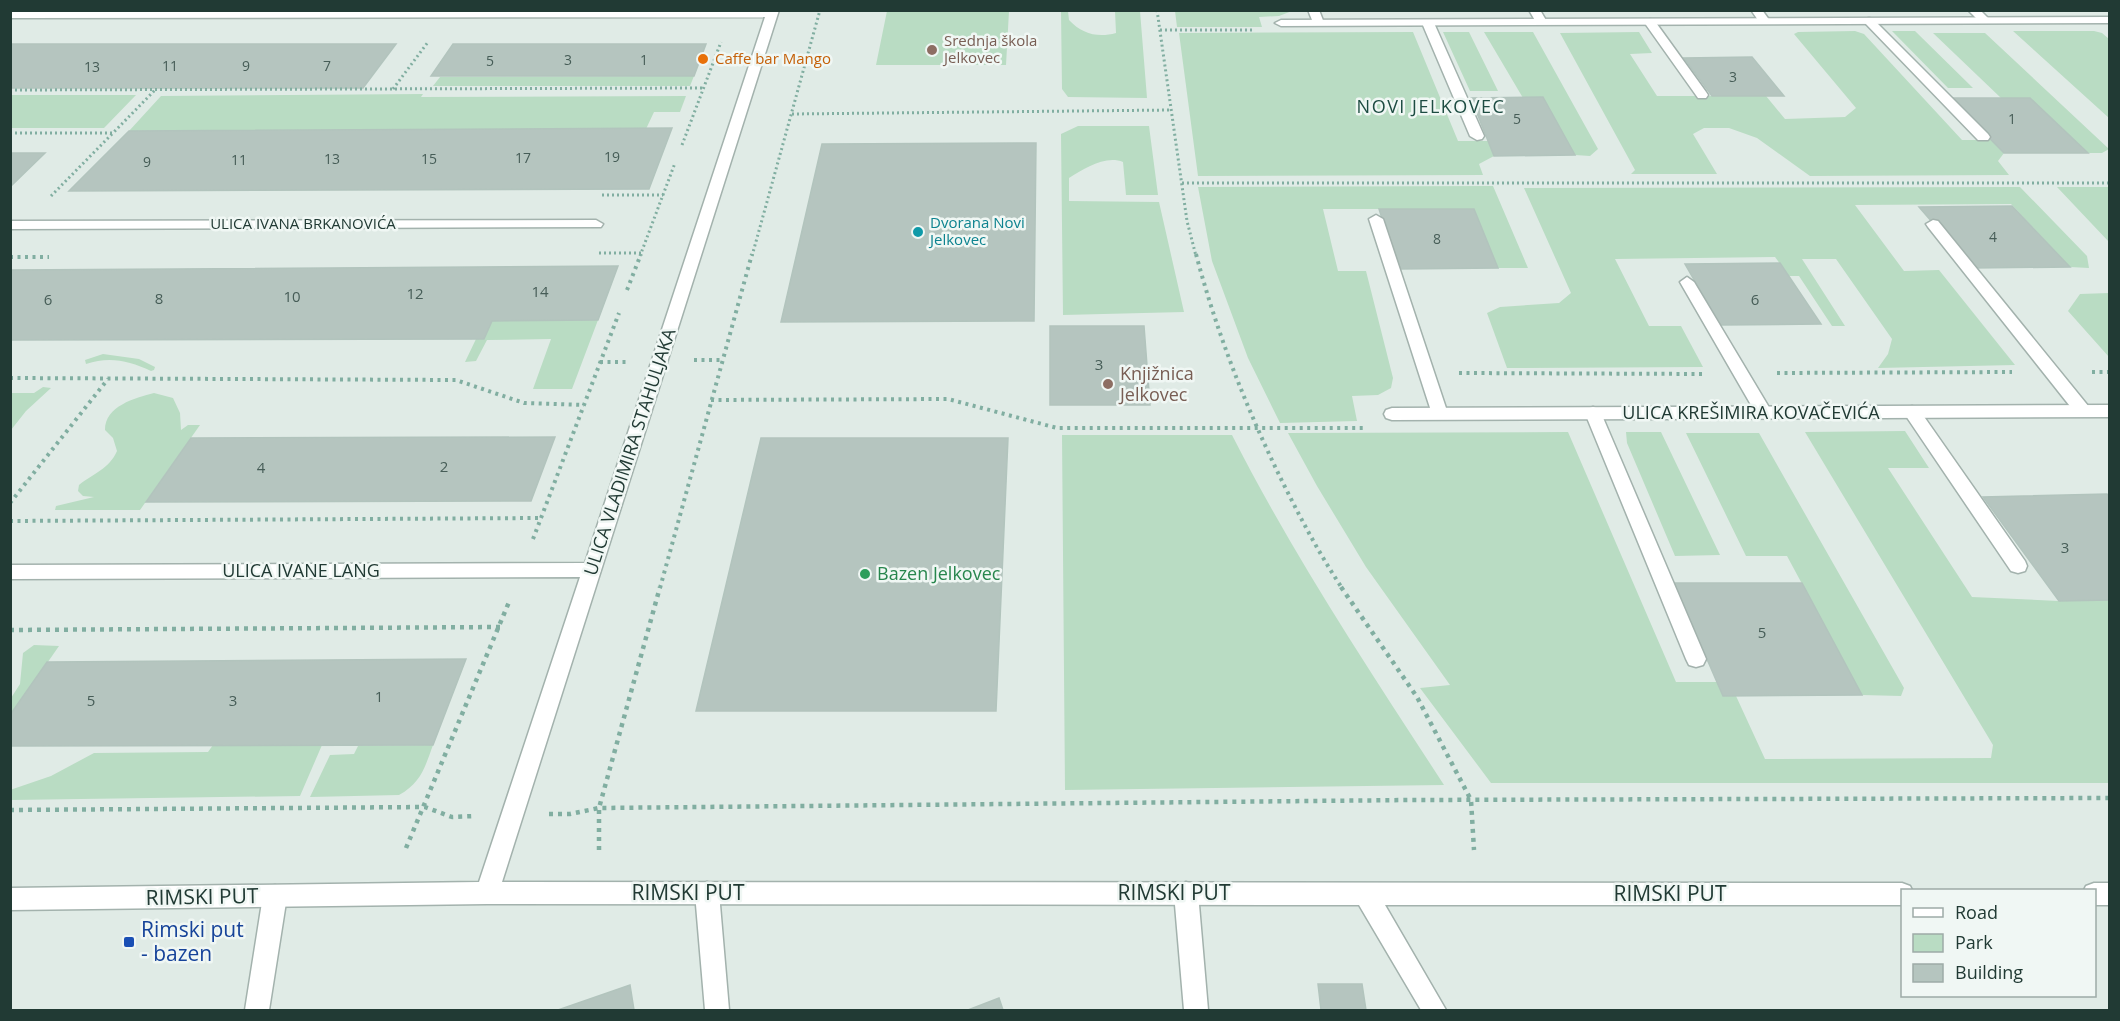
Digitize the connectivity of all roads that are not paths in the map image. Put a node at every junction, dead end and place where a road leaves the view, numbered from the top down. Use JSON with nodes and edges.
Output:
{"nodes":[{"id":1,"x":1313,"y":10,"type":"edge"},
{"id":2,"x":1533,"y":10,"type":"edge"},
{"id":3,"x":1756,"y":10,"type":"edge"},
{"id":4,"x":1973,"y":10,"type":"edge"},
{"id":5,"x":773,"y":12,"type":"edge"},
{"id":6,"x":10,"y":15,"type":"edge"},
{"id":7,"x":1984,"y":20,"type":"junction"},
{"id":8,"x":2109,"y":20,"type":"edge"},
{"id":9,"x":1764,"y":21,"type":"junction"},
{"id":10,"x":1869,"y":21,"type":"junction"},
{"id":11,"x":1541,"y":22,"type":"junction"},
{"id":12,"x":1650,"y":22,"type":"junction"},
{"id":13,"x":1281,"y":23,"type":"dead end"},
{"id":14,"x":1318,"y":23,"type":"junction"},
{"id":15,"x":1428,"y":23,"type":"junction"},
{"id":16,"x":1702,"y":95,"type":"dead end"},
{"id":17,"x":1477,"y":136,"type":"dead end"},
{"id":18,"x":1983,"y":137,"type":"dead end"},
{"id":19,"x":1376,"y":219,"type":"dead end"},
{"id":20,"x":597,"y":224,"type":"dead end"},
{"id":21,"x":1933,"y":224,"type":"dead end"},
{"id":22,"x":10,"y":225,"type":"edge"},
{"id":23,"x":1687,"y":282,"type":"dead end"},
{"id":24,"x":2083,"y":411,"type":"junction"},
{"id":25,"x":2109,"y":411,"type":"edge"},
{"id":26,"x":1912,"y":412,"type":"junction"},
{"id":27,"x":1593,"y":413,"type":"junction"},
{"id":28,"x":1764,"y":413,"type":"junction"},
{"id":29,"x":1392,"y":414,"type":"dead end"},
{"id":30,"x":1440,"y":414,"type":"junction"},
{"id":31,"x":2018,"y":566,"type":"dead end"},
{"id":32,"x":592,"y":570,"type":"junction"},
{"id":33,"x":10,"y":572,"type":"edge"},
{"id":34,"x":1696,"y":659,"type":"dead end"},
{"id":35,"x":487,"y":893,"type":"junction"},
{"id":36,"x":707,"y":893,"type":"junction"},
{"id":37,"x":1186,"y":893,"type":"junction"},
{"id":38,"x":1365,"y":893,"type":"junction"},
{"id":39,"x":1901,"y":894,"type":"edge"},
{"id":40,"x":275,"y":896,"type":"junction"},
{"id":41,"x":10,"y":899,"type":"edge"},
{"id":42,"x":257,"y":1011,"type":"edge"},
{"id":43,"x":717,"y":1011,"type":"edge"},
{"id":44,"x":1196,"y":1011,"type":"edge"},
{"id":45,"x":1434,"y":1011,"type":"edge"}],
"edges":[{"from":1,"to":14,"type":"street"},
{"from":2,"to":11,"type":"street"},
{"from":3,"to":9,"type":"street"},
{"from":4,"to":7,"type":"street"},
{"from":5,"to":6,"type":"street"},
{"from":5,"to":32,"type":"street","name":"ULICA VLADIMIRA STAHULJAKA"},
{"from":7,"to":8,"type":"street"},
{"from":7,"to":10,"type":"street"},
{"from":9,"to":10,"type":"street"},
{"from":9,"to":12,"type":"street"},
{"from":10,"to":18,"type":"street"},
{"from":11,"to":12,"type":"street"},
{"from":11,"to":15,"type":"street"},
{"from":12,"to":16,"type":"street"},
{"from":13,"to":14,"type":"street"},
{"from":14,"to":15,"type":"street"},
{"from":15,"to":17,"type":"street"},
{"from":19,"to":30,"type":"street"},
{"from":20,"to":22,"type":"street","name":"ULICA IVANA BRKANOVIĆA"},
{"from":21,"to":24,"type":"street"},
{"from":23,"to":28,"type":"street"},
{"from":24,"to":25,"type":"street","name":"ULICA KREŠIMIRA KOVAČEVIĆA"},
{"from":24,"to":26,"type":"street","name":"ULICA KREŠIMIRA KOVAČEVIĆA"},
{"from":26,"to":28,"type":"street","name":"ULICA KREŠIMIRA KOVAČEVIĆA"},
{"from":26,"to":31,"type":"street"},
{"from":27,"to":28,"type":"street","name":"ULICA KREŠIMIRA KOVAČEVIĆA"},
{"from":27,"to":30,"type":"street","name":"ULICA KREŠIMIRA KOVAČEVIĆA"},
{"from":27,"to":34,"type":"street"},
{"from":29,"to":30,"type":"street","name":"ULICA KREŠIMIRA KOVAČEVIĆA"},
{"from":32,"to":33,"type":"street","name":"ULICA IVANE LANG"},
{"from":32,"to":35,"type":"street","name":"ULICA VLADIMIRA STAHULJAKA"},
{"from":35,"to":36,"type":"street","name":"RIMSKI PUT"},
{"from":35,"to":40,"type":"street","name":"RIMSKI PUT"},
{"from":36,"to":37,"type":"street","name":"RIMSKI PUT"},
{"from":36,"to":43,"type":"street"},
{"from":37,"to":38,"type":"street","name":"RIMSKI PUT"},
{"from":37,"to":44,"type":"street"},
{"from":38,"to":39,"type":"street","name":"RIMSKI PUT"},
{"from":38,"to":45,"type":"street"},
{"from":40,"to":41,"type":"street","name":"RIMSKI PUT"},
{"from":40,"to":42,"type":"street"}]}
